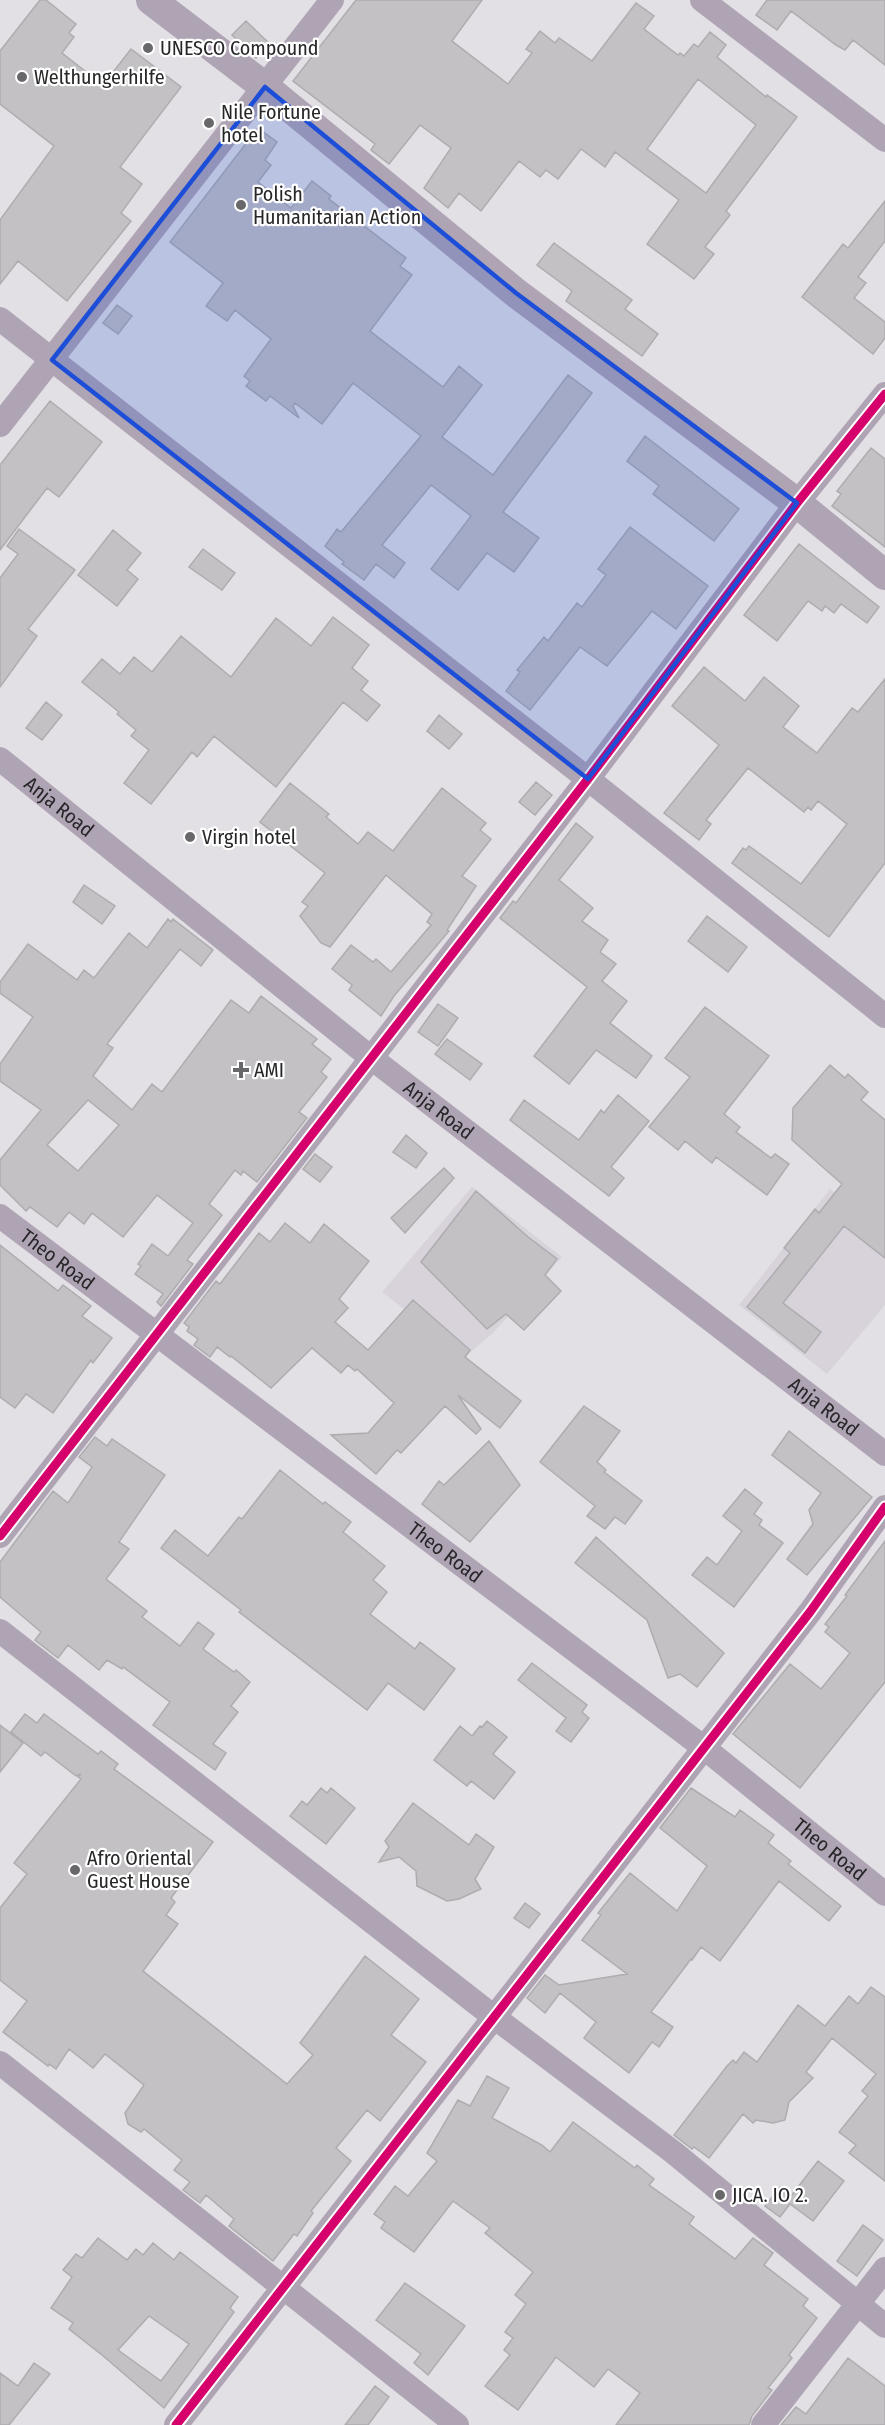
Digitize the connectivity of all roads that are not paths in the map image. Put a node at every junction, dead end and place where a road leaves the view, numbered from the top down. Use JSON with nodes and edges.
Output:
{"nodes":[{"id":1,"x":151,"y":0,"type":"edge"},
{"id":2,"x":332,"y":0,"type":"edge"},
{"id":3,"x":702,"y":0,"type":"edge"},
{"id":4,"x":265,"y":87,"type":"junction"},
{"id":5,"x":885,"y":140,"type":"edge"},
{"id":6,"x":0,"y":319,"type":"edge"},
{"id":7,"x":52,"y":360,"type":"junction"},
{"id":8,"x":885,"y":394,"type":"edge"},
{"id":9,"x":0,"y":425,"type":"edge"},
{"id":10,"x":797,"y":503,"type":"junction"},
{"id":11,"x":885,"y":575,"type":"edge"},
{"id":12,"x":0,"y":759,"type":"edge"},
{"id":13,"x":588,"y":779,"type":"junction"},
{"id":14,"x":885,"y":1016,"type":"edge"},
{"id":15,"x":370,"y":1057,"type":"junction"},
{"id":16,"x":0,"y":1216,"type":"edge"},
{"id":17,"x":155,"y":1333,"type":"junction"},
{"id":18,"x":885,"y":1454,"type":"edge"},
{"id":19,"x":885,"y":1507,"type":"edge"},
{"id":20,"x":0,"y":1536,"type":"edge"},
{"id":21,"x":0,"y":1631,"type":"edge"},
{"id":22,"x":703,"y":1747,"type":"junction"},
{"id":23,"x":885,"y":1894,"type":"edge"},
{"id":24,"x":494,"y":2017,"type":"junction"},
{"id":25,"x":0,"y":2063,"type":"edge"},
{"id":26,"x":885,"y":2269,"type":"edge"},
{"id":27,"x":283,"y":2288,"type":"junction"},
{"id":28,"x":858,"y":2305,"type":"junction"},
{"id":29,"x":885,"y":2326,"type":"edge"},
{"id":30,"x":176,"y":2425,"type":"edge"},
{"id":31,"x":457,"y":2425,"type":"edge"},
{"id":32,"x":763,"y":2425,"type":"edge"}],
"edges":[{"from":1,"to":4,"type":"street"},
{"from":2,"to":4,"type":"street"},
{"from":3,"to":5,"type":"street"},
{"from":4,"to":7,"type":"street"},
{"from":4,"to":10,"type":"street"},
{"from":6,"to":7,"type":"street"},
{"from":7,"to":9,"type":"street"},
{"from":7,"to":13,"type":"street"},
{"from":8,"to":10,"type":"street"},
{"from":10,"to":11,"type":"street"},
{"from":10,"to":13,"type":"street"},
{"from":12,"to":15,"type":"street","name":"Anja Road"},
{"from":13,"to":14,"type":"street"},
{"from":13,"to":15,"type":"street"},
{"from":15,"to":17,"type":"street"},
{"from":15,"to":18,"type":"street","name":"Anja Road"},
{"from":16,"to":17,"type":"street","name":"Theo Road"},
{"from":17,"to":20,"type":"street"},
{"from":17,"to":22,"type":"street","name":"Theo Road"},
{"from":19,"to":22,"type":"street"},
{"from":21,"to":24,"type":"street"},
{"from":22,"to":23,"type":"street","name":"Theo Road"},
{"from":22,"to":24,"type":"street"},
{"from":24,"to":27,"type":"street"},
{"from":24,"to":28,"type":"street"},
{"from":25,"to":27,"type":"street"},
{"from":26,"to":28,"type":"street"},
{"from":27,"to":30,"type":"street"},
{"from":27,"to":31,"type":"street"},
{"from":28,"to":29,"type":"street"},
{"from":28,"to":32,"type":"street"}]}
